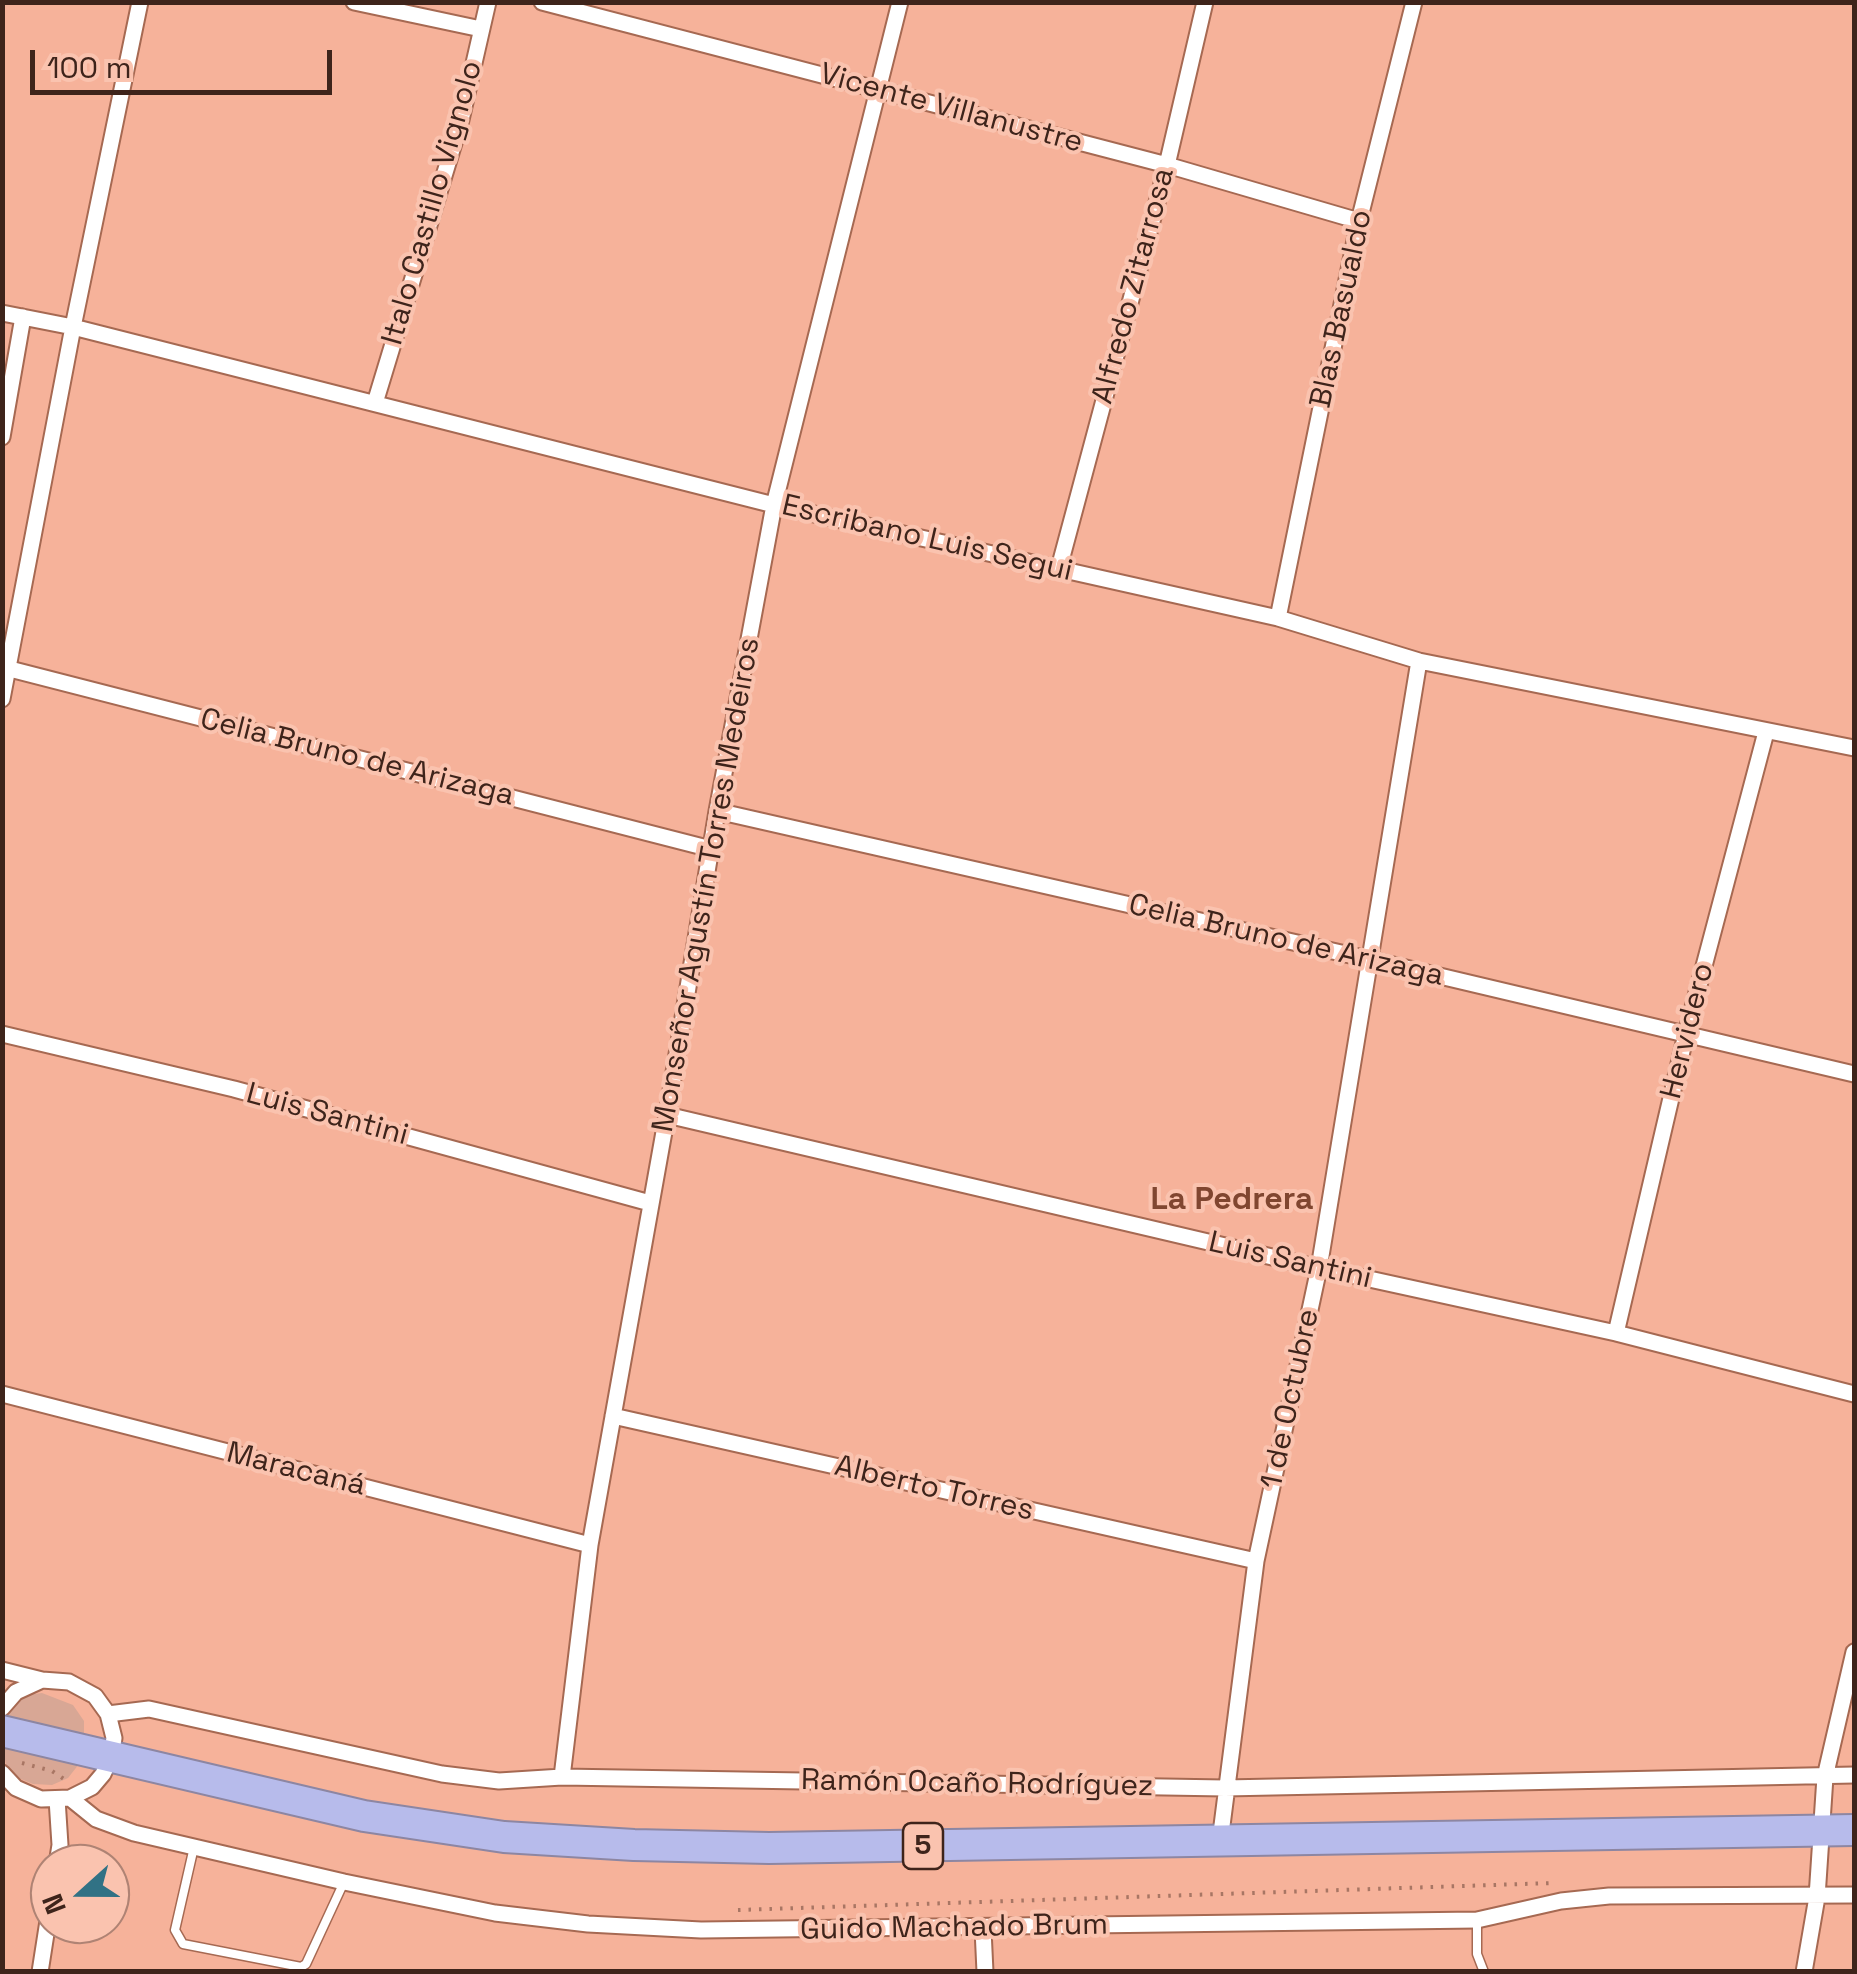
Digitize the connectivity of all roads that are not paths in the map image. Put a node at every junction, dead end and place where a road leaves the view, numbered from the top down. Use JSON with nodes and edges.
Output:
{"nodes":[{"id":1,"x":140,"y":2,"type":"edge"},
{"id":2,"x":354,"y":2,"type":"edge"},
{"id":3,"x":488,"y":2,"type":"edge"},
{"id":4,"x":542,"y":2,"type":"edge"},
{"id":5,"x":900,"y":2,"type":"edge"},
{"id":6,"x":1205,"y":2,"type":"edge"},
{"id":7,"x":1414,"y":2,"type":"edge"},
{"id":8,"x":480,"y":29,"type":"junction"},
{"id":9,"x":879,"y":91,"type":"junction"},
{"id":10,"x":1166,"y":165,"type":"junction"},
{"id":11,"x":1360,"y":221,"type":"junction"},
{"id":12,"x":2,"y":313,"type":"edge"},
{"id":13,"x":23,"y":317,"type":"junction"},
{"id":14,"x":73,"y":328,"type":"junction"},
{"id":15,"x":375,"y":403,"type":"junction"},
{"id":16,"x":2,"y":437,"type":"edge"},
{"id":17,"x":774,"y":505,"type":"junction"},
{"id":18,"x":1059,"y":568,"type":"junction"},
{"id":19,"x":1278,"y":618,"type":"junction"},
{"id":20,"x":1419,"y":661,"type":"junction"},
{"id":21,"x":5,"y":668,"type":"edge"},
{"id":22,"x":2,"y":699,"type":"edge"},
{"id":23,"x":1766,"y":732,"type":"junction"},
{"id":24,"x":1854,"y":748,"type":"edge"},
{"id":25,"x":717,"y":811,"type":"junction"},
{"id":26,"x":710,"y":849,"type":"junction"},
{"id":27,"x":1372,"y":960,"type":"junction"},
{"id":28,"x":2,"y":1034,"type":"edge"},
{"id":29,"x":1686,"y":1034,"type":"junction"},
{"id":30,"x":1854,"y":1074,"type":"edge"},
{"id":31,"x":667,"y":1115,"type":"junction"},
{"id":32,"x":650,"y":1203,"type":"junction"},
{"id":33,"x":1319,"y":1268,"type":"junction"},
{"id":34,"x":1616,"y":1333,"type":"junction"},
{"id":35,"x":2,"y":1394,"type":"edge"},
{"id":36,"x":1854,"y":1394,"type":"edge"},
{"id":37,"x":614,"y":1416,"type":"junction"},
{"id":38,"x":590,"y":1545,"type":"junction"},
{"id":39,"x":1256,"y":1562,"type":"junction"},
{"id":40,"x":1854,"y":1652,"type":"edge"},
{"id":41,"x":2,"y":1670,"type":"edge"},
{"id":42,"x":42,"y":1680,"type":"junction"},
{"id":43,"x":2,"y":1708,"type":"edge"},
{"id":44,"x":108,"y":1714,"type":"junction"},
{"id":45,"x":2,"y":1731,"type":"edge"},
{"id":46,"x":111,"y":1757,"type":"junction"},
{"id":47,"x":2,"y":1773,"type":"edge"},
{"id":48,"x":1854,"y":1775,"type":"edge"},
{"id":49,"x":562,"y":1777,"type":"junction"},
{"id":50,"x":1825,"y":1777,"type":"junction"},
{"id":51,"x":1225,"y":1788,"type":"junction"},
{"id":52,"x":69,"y":1797,"type":"junction"},
{"id":53,"x":1854,"y":1830,"type":"edge"},
{"id":54,"x":1822,"y":1831,"type":"junction"},
{"id":55,"x":1220,"y":1842,"type":"junction"},
{"id":56,"x":60,"y":1844,"type":"edge"},
{"id":57,"x":194,"y":1848,"type":"junction"},
{"id":58,"x":344,"y":1882,"type":"junction"},
{"id":59,"x":1854,"y":1895,"type":"edge"},
{"id":60,"x":1817,"y":1897,"type":"junction"},
{"id":61,"x":1476,"y":1920,"type":"junction"},
{"id":62,"x":983,"y":1929,"type":"junction"},
{"id":63,"x":44,"y":1944,"type":"edge"},
{"id":64,"x":40,"y":1972,"type":"edge"},
{"id":65,"x":985,"y":1972,"type":"edge"},
{"id":66,"x":1484,"y":1972,"type":"edge"},
{"id":67,"x":1804,"y":1972,"type":"edge"}],
"edges":[{"from":1,"to":14,"type":"street"},
{"from":2,"to":8,"type":"street"},
{"from":3,"to":8,"type":"street","name":"Italo Castillo Vignolo"},
{"from":4,"to":9,"type":"street","name":"Vicente Villanustre"},
{"from":5,"to":9,"type":"street","name":"Monseñor Agustín Torres Medeiros"},
{"from":6,"to":10,"type":"street","name":"Alfredo Zitarrosa"},
{"from":7,"to":11,"type":"street","name":"Blas Basualdo"},
{"from":8,"to":15,"type":"street","name":"Italo Castillo Vignolo"},
{"from":9,"to":10,"type":"street","name":"Vicente Villanustre"},
{"from":9,"to":17,"type":"street","name":"Monseñor Agustín Torres Medeiros"},
{"from":10,"to":11,"type":"street","name":"Vicente Villanustre"},
{"from":10,"to":18,"type":"street","name":"Alfredo Zitarrosa"},
{"from":11,"to":19,"type":"street","name":"Blas Basualdo"},
{"from":12,"to":13,"type":"street","name":"Escribano Luis Segui"},
{"from":13,"to":14,"type":"street","name":"Escribano Luis Segui"},
{"from":13,"to":16,"type":"street"},
{"from":14,"to":15,"type":"street","name":"Escribano Luis Segui"},
{"from":14,"to":21,"type":"street"},
{"from":15,"to":17,"type":"street","name":"Escribano Luis Segui"},
{"from":17,"to":18,"type":"street","name":"Escribano Luis Segui"},
{"from":17,"to":25,"type":"street","name":"Monseñor Agustín Torres Medeiros"},
{"from":18,"to":19,"type":"street","name":"Escribano Luis Segui"},
{"from":19,"to":20,"type":"street","name":"Escribano Luis Segui"},
{"from":20,"to":23,"type":"street","name":"Escribano Luis Segui"},
{"from":20,"to":27,"type":"street","name":"1 de Octubre"},
{"from":21,"to":22,"type":"street"},
{"from":21,"to":26,"type":"street","name":"Celia Bruno de Arizaga"},
{"from":23,"to":24,"type":"street","name":"Escribano Luis Segui"},
{"from":23,"to":29,"type":"street","name":"Hervidero"},
{"from":25,"to":26,"type":"street","name":"Monseñor Agustín Torres Medeiros"},
{"from":25,"to":27,"type":"street","name":"Celia Bruno de Arizaga"},
{"from":26,"to":31,"type":"street","name":"Monseñor Agustín Torres Medeiros"},
{"from":27,"to":29,"type":"street","name":"Celia Bruno de Arizaga"},
{"from":27,"to":33,"type":"street","name":"1 de Octubre"},
{"from":28,"to":32,"type":"street","name":"Luis Santini"},
{"from":29,"to":30,"type":"street","name":"Celia Bruno de Arizaga"},
{"from":29,"to":34,"type":"street","name":"Hervidero"},
{"from":31,"to":32,"type":"street","name":"Monseñor Agustín Torres Medeiros"},
{"from":31,"to":33,"type":"street","name":"Luis Santini"},
{"from":32,"to":37,"type":"street","name":"Monseñor Agustín Torres Medeiros"},
{"from":33,"to":34,"type":"street","name":"Luis Santini"},
{"from":33,"to":39,"type":"street","name":"1 de Octubre"},
{"from":34,"to":36,"type":"street","name":"Luis Santini"},
{"from":35,"to":38,"type":"street","name":"Maracaná"},
{"from":37,"to":38,"type":"street","name":"Monseñor Agustín Torres Medeiros"},
{"from":37,"to":39,"type":"street","name":"Alberto Torres"},
{"from":38,"to":49,"type":"street","name":"Monseñor Agustín Torres Medeiros"},
{"from":39,"to":51,"type":"street","name":"1 de Octubre"},
{"from":40,"to":50,"type":"street"},
{"from":41,"to":42,"type":"street"},
{"from":42,"to":43,"type":"street"},
{"from":42,"to":44,"type":"street"},
{"from":44,"to":46,"type":"street"},
{"from":44,"to":49,"type":"street","name":"Ramón Ocaño Rodríguez"},
{"from":45,"to":46,"type":"highway","number":"5"},
{"from":46,"to":52,"type":"street"},
{"from":46,"to":55,"type":"highway","number":"5"},
{"from":47,"to":52,"type":"street","name":"Guido Machado Brum"},
{"from":48,"to":50,"type":"street","name":"Ramón Ocaño Rodríguez"},
{"from":49,"to":51,"type":"street","name":"Ramón Ocaño Rodríguez"},
{"from":50,"to":51,"type":"street","name":"Ramón Ocaño Rodríguez"},
{"from":50,"to":54,"type":"street"},
{"from":51,"to":55,"type":"street","name":"1 de Octubre"},
{"from":52,"to":56,"type":"street"},
{"from":52,"to":57,"type":"street","name":"Guido Machado Brum"},
{"from":53,"to":54,"type":"highway","number":"5"},
{"from":54,"to":55,"type":"highway","number":"5"},
{"from":54,"to":60,"type":"street"},
{"from":57,"to":58,"type":"street","name":"Guido Machado Brum"},
{"from":57,"to":58,"type":"lane"},
{"from":58,"to":62,"type":"street","name":"Guido Machado Brum"},
{"from":59,"to":60,"type":"street","name":"Guido Machado Brum"},
{"from":60,"to":61,"type":"street","name":"Guido Machado Brum"},
{"from":60,"to":67,"type":"street"},
{"from":61,"to":62,"type":"street","name":"Guido Machado Brum"},
{"from":61,"to":66,"type":"lane"},
{"from":62,"to":65,"type":"street"},
{"from":63,"to":64,"type":"street"}]}
